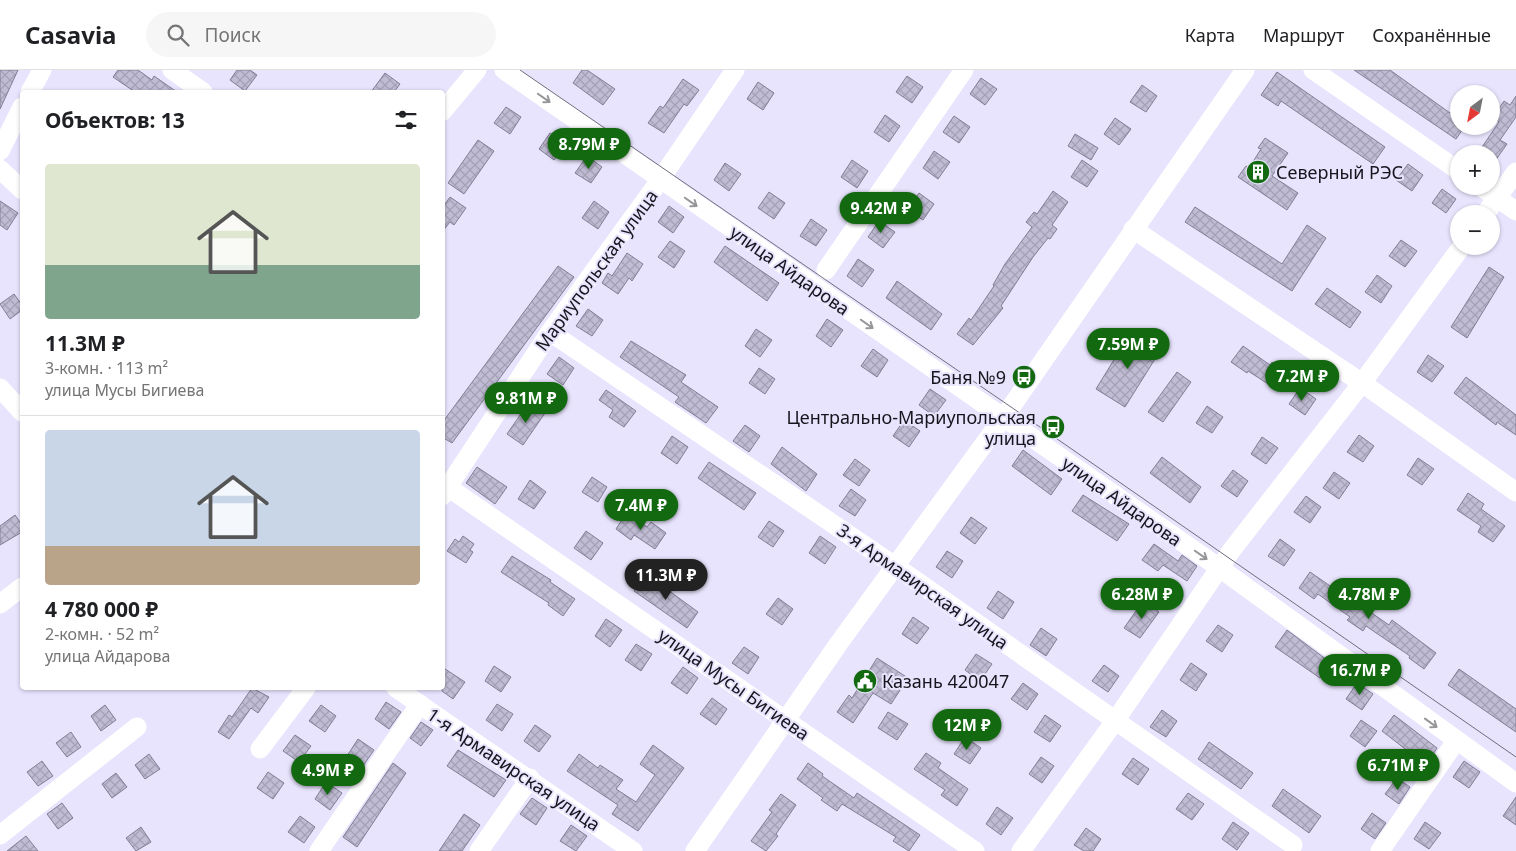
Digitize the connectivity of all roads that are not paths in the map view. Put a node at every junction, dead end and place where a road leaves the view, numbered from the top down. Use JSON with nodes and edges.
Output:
{"nodes":[{"id":1,"x":42,"y":70,"type":"edge"},
{"id":2,"x":172,"y":70,"type":"edge"},
{"id":3,"x":477,"y":70,"type":"edge"},
{"id":4,"x":504,"y":70,"type":"edge"},
{"id":5,"x":735,"y":70,"type":"edge"},
{"id":6,"x":964,"y":70,"type":"edge"},
{"id":7,"x":1245,"y":70,"type":"edge"},
{"id":8,"x":1313,"y":70,"type":"edge"},
{"id":9,"x":31,"y":90,"type":"edge"},
{"id":10,"x":200,"y":90,"type":"edge"},
{"id":11,"x":445,"y":108,"type":"edge"},
{"id":12,"x":20,"y":112,"type":"edge"},
{"id":13,"x":0,"y":152,"type":"edge"},
{"id":14,"x":1450,"y":165,"type":"edge"},
{"id":15,"x":0,"y":169,"type":"edge"},
{"id":16,"x":1516,"y":172,"type":"edge"},
{"id":17,"x":660,"y":180,"type":"junction"},
{"id":18,"x":20,"y":188,"type":"edge"},
{"id":19,"x":1493,"y":195,"type":"edge"},
{"id":20,"x":1497,"y":198,"type":"junction"},
{"id":21,"x":1492,"y":205,"type":"edge"},
{"id":22,"x":1516,"y":211,"type":"edge"},
{"id":23,"x":1133,"y":229,"type":"junction"},
{"id":24,"x":1455,"y":255,"type":"edge"},
{"id":25,"x":826,"y":270,"type":"dead end"},
{"id":26,"x":550,"y":332,"type":"junction"},
{"id":27,"x":1362,"y":383,"type":"junction"},
{"id":28,"x":0,"y":388,"type":"edge"},
{"id":29,"x":20,"y":410,"type":"edge"},
{"id":30,"x":1002,"y":418,"type":"junction"},
{"id":31,"x":445,"y":488,"type":"edge"},
{"id":32,"x":445,"y":490,"type":"edge"},
{"id":33,"x":1516,"y":492,"type":"edge"},
{"id":34,"x":895,"y":566,"type":"junction"},
{"id":35,"x":1220,"y":569,"type":"junction"},
{"id":36,"x":20,"y":589,"type":"edge"},
{"id":37,"x":0,"y":604,"type":"edge"},
{"id":38,"x":305,"y":690,"type":"edge"},
{"id":39,"x":399,"y":690,"type":"edge"},
{"id":40,"x":420,"y":704,"type":"junction"},
{"id":41,"x":785,"y":719,"type":"junction"},
{"id":42,"x":1115,"y":722,"type":"junction"},
{"id":43,"x":137,"y":727,"type":"dead end"},
{"id":44,"x":1456,"y":742,"type":"junction"},
{"id":45,"x":260,"y":750,"type":"dead end"},
{"id":46,"x":530,"y":778,"type":"junction"},
{"id":47,"x":1516,"y":783,"type":"edge"},
{"id":48,"x":0,"y":835,"type":"edge"},
{"id":49,"x":1293,"y":845,"type":"dead end"},
{"id":50,"x":328,"y":846,"type":"edge"},
{"id":51,"x":480,"y":851,"type":"edge"},
{"id":52,"x":633,"y":851,"type":"edge"},
{"id":53,"x":695,"y":851,"type":"edge"},
{"id":54,"x":976,"y":851,"type":"edge"},
{"id":55,"x":1021,"y":851,"type":"edge"},
{"id":56,"x":1380,"y":851,"type":"edge"}],
"edges":[{"from":1,"to":9,"type":"street"},
{"from":2,"to":10,"type":"street"},
{"from":3,"to":11,"type":"street"},
{"from":4,"to":17,"type":"street","name":"улица Айдарова","one_way":true},
{"from":5,"to":17,"type":"street","name":"Мариупольская улица"},
{"from":6,"to":25,"type":"street"},
{"from":7,"to":23,"type":"street"},
{"from":8,"to":14,"type":"street"},
{"from":12,"to":13,"type":"street"},
{"from":15,"to":18,"type":"street"},
{"from":16,"to":20,"type":"street"},
{"from":17,"to":26,"type":"street","name":"Мариупольская улица"},
{"from":17,"to":30,"type":"street","name":"улица Айдарова","one_way":true},
{"from":19,"to":20,"type":"street"},
{"from":20,"to":21,"type":"street"},
{"from":20,"to":22,"type":"street"},
{"from":23,"to":27,"type":"street"},
{"from":23,"to":30,"type":"street"},
{"from":24,"to":27,"type":"street"},
{"from":26,"to":31,"type":"street","name":"Мариупольская улица"},
{"from":26,"to":34,"type":"street","name":"3-я Армавирская улица"},
{"from":27,"to":33,"type":"street"},
{"from":27,"to":35,"type":"street"},
{"from":28,"to":29,"type":"street"},
{"from":30,"to":34,"type":"street"},
{"from":30,"to":35,"type":"street","name":"улица Айдарова","one_way":true},
{"from":32,"to":41,"type":"street","name":"улица Мусы Бигиева"},
{"from":34,"to":41,"type":"street"},
{"from":34,"to":42,"type":"street","name":"3-я Армавирская улица"},
{"from":35,"to":42,"type":"street"},
{"from":35,"to":44,"type":"street","name":"улица Айдарова","one_way":true},
{"from":36,"to":37,"type":"street"},
{"from":38,"to":45,"type":"street"},
{"from":39,"to":40,"type":"street","name":"1-я Армавирская улица"},
{"from":40,"to":46,"type":"street","name":"1-я Армавирская улица"},
{"from":40,"to":50,"type":"street"},
{"from":41,"to":53,"type":"street"},
{"from":41,"to":54,"type":"street","name":"улица Мусы Бигиева"},
{"from":42,"to":49,"type":"street","name":"3-я Армавирская улица"},
{"from":42,"to":55,"type":"street"},
{"from":43,"to":48,"type":"street"},
{"from":44,"to":47,"type":"street","name":"улица Айдарова"},
{"from":44,"to":56,"type":"street"},
{"from":46,"to":51,"type":"street"},
{"from":46,"to":52,"type":"street","name":"1-я Армавирская улица"}]}
